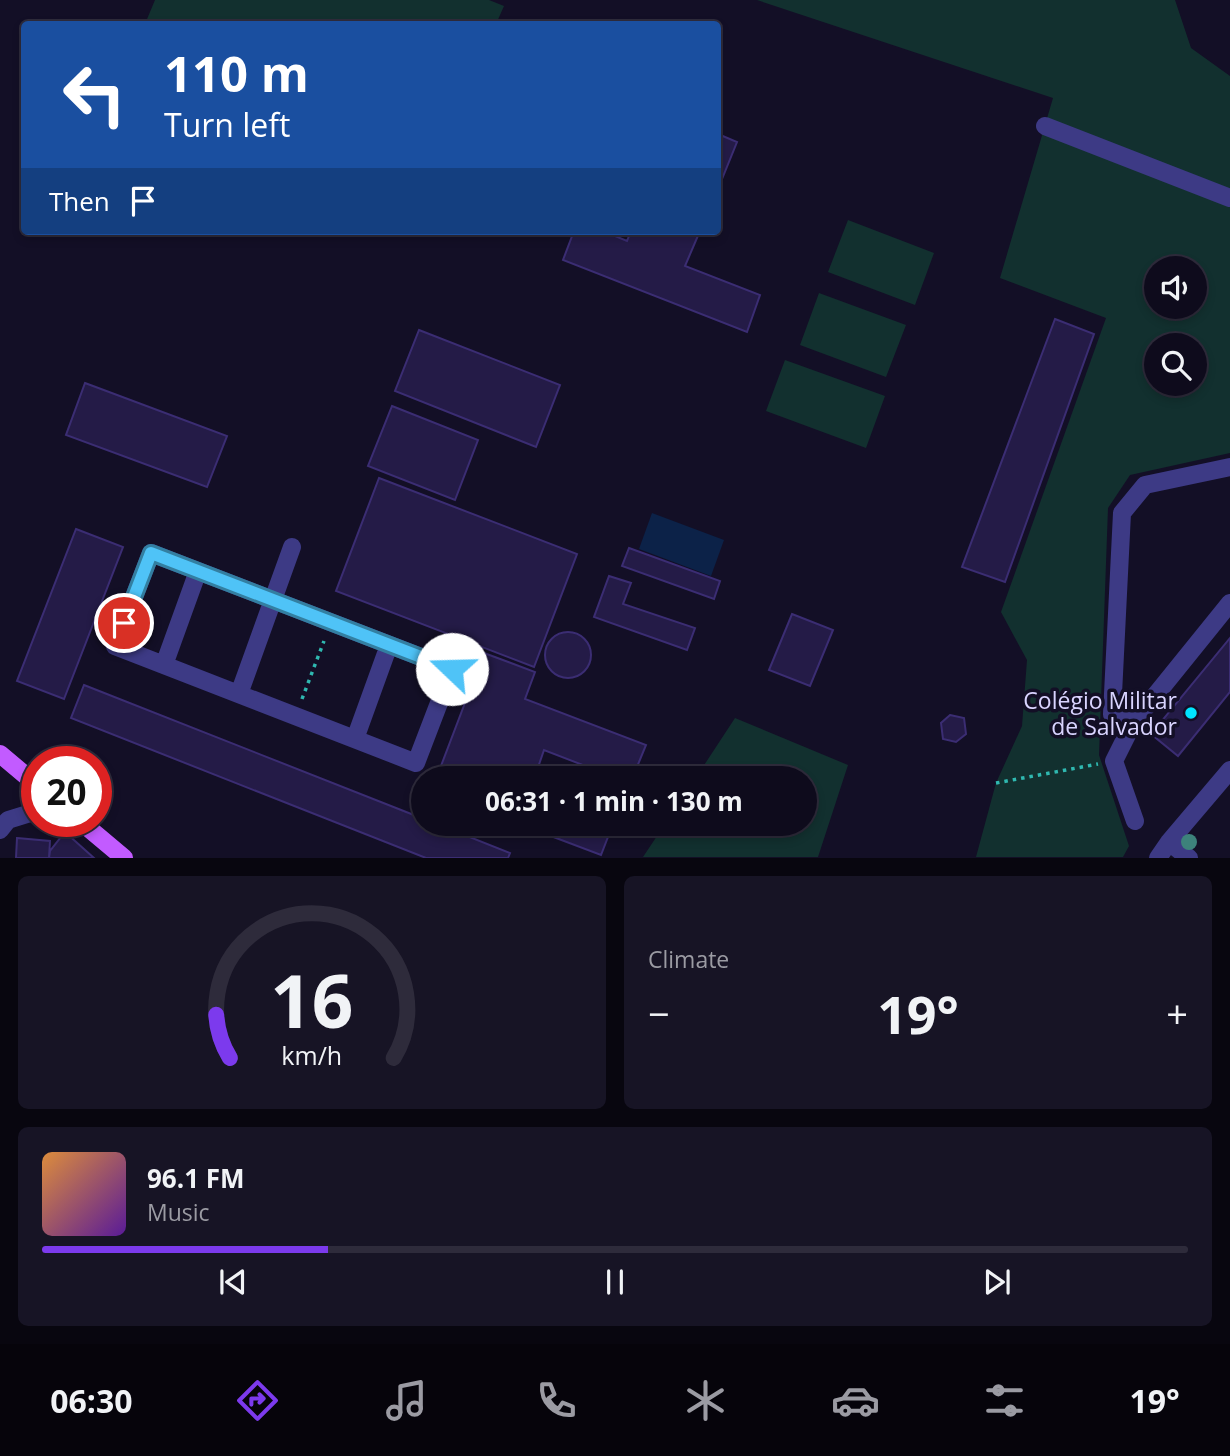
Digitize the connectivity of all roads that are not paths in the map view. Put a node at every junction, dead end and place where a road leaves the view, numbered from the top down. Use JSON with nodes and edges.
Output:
{"nodes":[{"id":1,"x":1045,"y":126,"type":"dead end"},
{"id":2,"x":1230,"y":198,"type":"edge"},
{"id":3,"x":1230,"y":467,"type":"edge"},
{"id":4,"x":292,"y":547,"type":"dead end"},
{"id":5,"x":198,"y":571,"type":"junction"},
{"id":6,"x":273,"y":600,"type":"junction"},
{"id":7,"x":1230,"y":603,"type":"edge"},
{"id":8,"x":389,"y":645,"type":"junction"},
{"id":9,"x":164,"y":665,"type":"junction"},
{"id":10,"x":239,"y":694,"type":"junction"},
{"id":11,"x":1133,"y":723,"type":"junction"},
{"id":12,"x":355,"y":739,"type":"junction"},
{"id":13,"x":0,"y":754,"type":"edge"},
{"id":14,"x":1230,"y":770,"type":"edge"},
{"id":15,"x":21,"y":772,"type":"edge"},
{"id":16,"x":21,"y":816,"type":"edge"},
{"id":17,"x":1135,"y":821,"type":"dead end"},
{"id":18,"x":0,"y":830,"type":"edge"},
{"id":19,"x":99,"y":837,"type":"edge"},
{"id":20,"x":1169,"y":842,"type":"junction"},
{"id":21,"x":124,"y":858,"type":"edge"},
{"id":22,"x":1158,"y":858,"type":"edge"},
{"id":23,"x":1189,"y":858,"type":"edge"}],
"edges":[{"from":1,"to":2,"type":"street"},
{"from":3,"to":11,"type":"street"},
{"from":4,"to":6,"type":"street"},
{"from":5,"to":6,"type":"street"},
{"from":5,"to":9,"type":"street"},
{"from":5,"to":9,"type":"street"},
{"from":6,"to":8,"type":"street"},
{"from":6,"to":10,"type":"street"},
{"from":7,"to":11,"type":"street"},
{"from":8,"to":12,"type":"street"},
{"from":8,"to":12,"type":"street"},
{"from":9,"to":10,"type":"street"},
{"from":10,"to":12,"type":"street"},
{"from":11,"to":17,"type":"street"},
{"from":13,"to":15,"type":"main road"},
{"from":14,"to":20,"type":"street"},
{"from":16,"to":18,"type":"street"},
{"from":19,"to":21,"type":"main road"},
{"from":20,"to":22,"type":"street"},
{"from":20,"to":23,"type":"street"}]}
